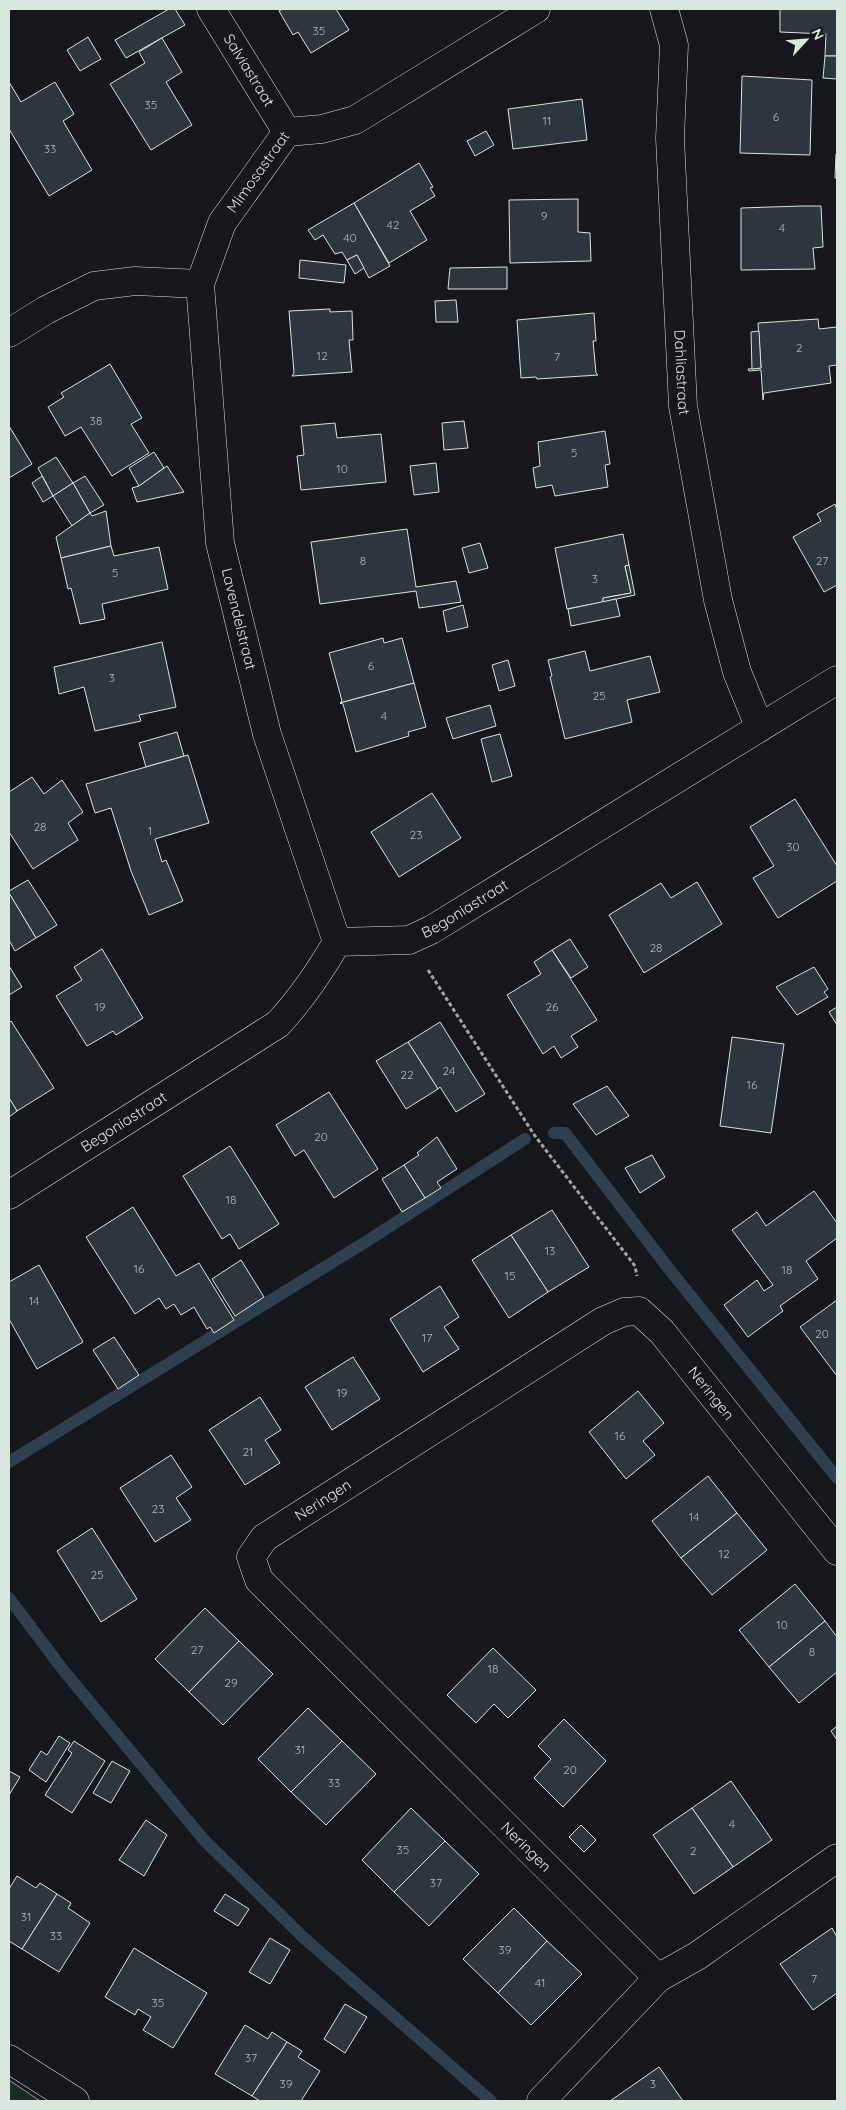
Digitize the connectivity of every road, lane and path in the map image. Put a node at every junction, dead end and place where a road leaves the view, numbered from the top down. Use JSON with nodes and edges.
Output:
{"nodes":[{"id":1,"x":211,"y":9,"type":"edge"},
{"id":2,"x":536,"y":9,"type":"edge"},
{"id":3,"x":664,"y":9,"type":"edge"},
{"id":4,"x":287,"y":132,"type":"junction"},
{"id":5,"x":200,"y":284,"type":"junction"},
{"id":6,"x":9,"y":333,"type":"edge"},
{"id":7,"x":837,"y":680,"type":"edge"},
{"id":8,"x":759,"y":726,"type":"junction"},
{"id":9,"x":409,"y":940,"type":"junction"},
{"id":10,"x":337,"y":942,"type":"junction"},
{"id":11,"x":9,"y":1195,"type":"edge"},
{"id":12,"x":639,"y":1311,"type":"junction"},
{"id":13,"x":837,"y":1551,"type":"edge"},
{"id":14,"x":837,"y":1858,"type":"edge"},
{"id":15,"x":658,"y":1978,"type":"junction"},
{"id":16,"x":9,"y":2059,"type":"edge"},
{"id":17,"x":76,"y":2101,"type":"edge"},
{"id":18,"x":541,"y":2101,"type":"edge"}],
"edges":[{"from":1,"to":4,"type":"street","name":"Salviastraat"},
{"from":2,"to":4,"type":"street","name":"Mimosastraat"},
{"from":3,"to":8,"type":"street","name":"Dahliastraat"},
{"from":4,"to":5,"type":"street","name":"Mimosastraat"},
{"from":5,"to":6,"type":"street"},
{"from":5,"to":10,"type":"street","name":"Lavendelstraat"},
{"from":7,"to":8,"type":"street","name":"Begoniastraat"},
{"from":8,"to":9,"type":"street","name":"Begoniastraat"},
{"from":9,"to":10,"type":"street","name":"Begoniastraat"},
{"from":9,"to":12,"type":"path"},
{"from":10,"to":11,"type":"street","name":"Begoniastraat"},
{"from":12,"to":13,"type":"street","name":"Neringen"},
{"from":12,"to":15,"type":"street","name":"Neringen"},
{"from":14,"to":15,"type":"street"},
{"from":15,"to":18,"type":"street"},
{"from":16,"to":17,"type":"street"}]}
